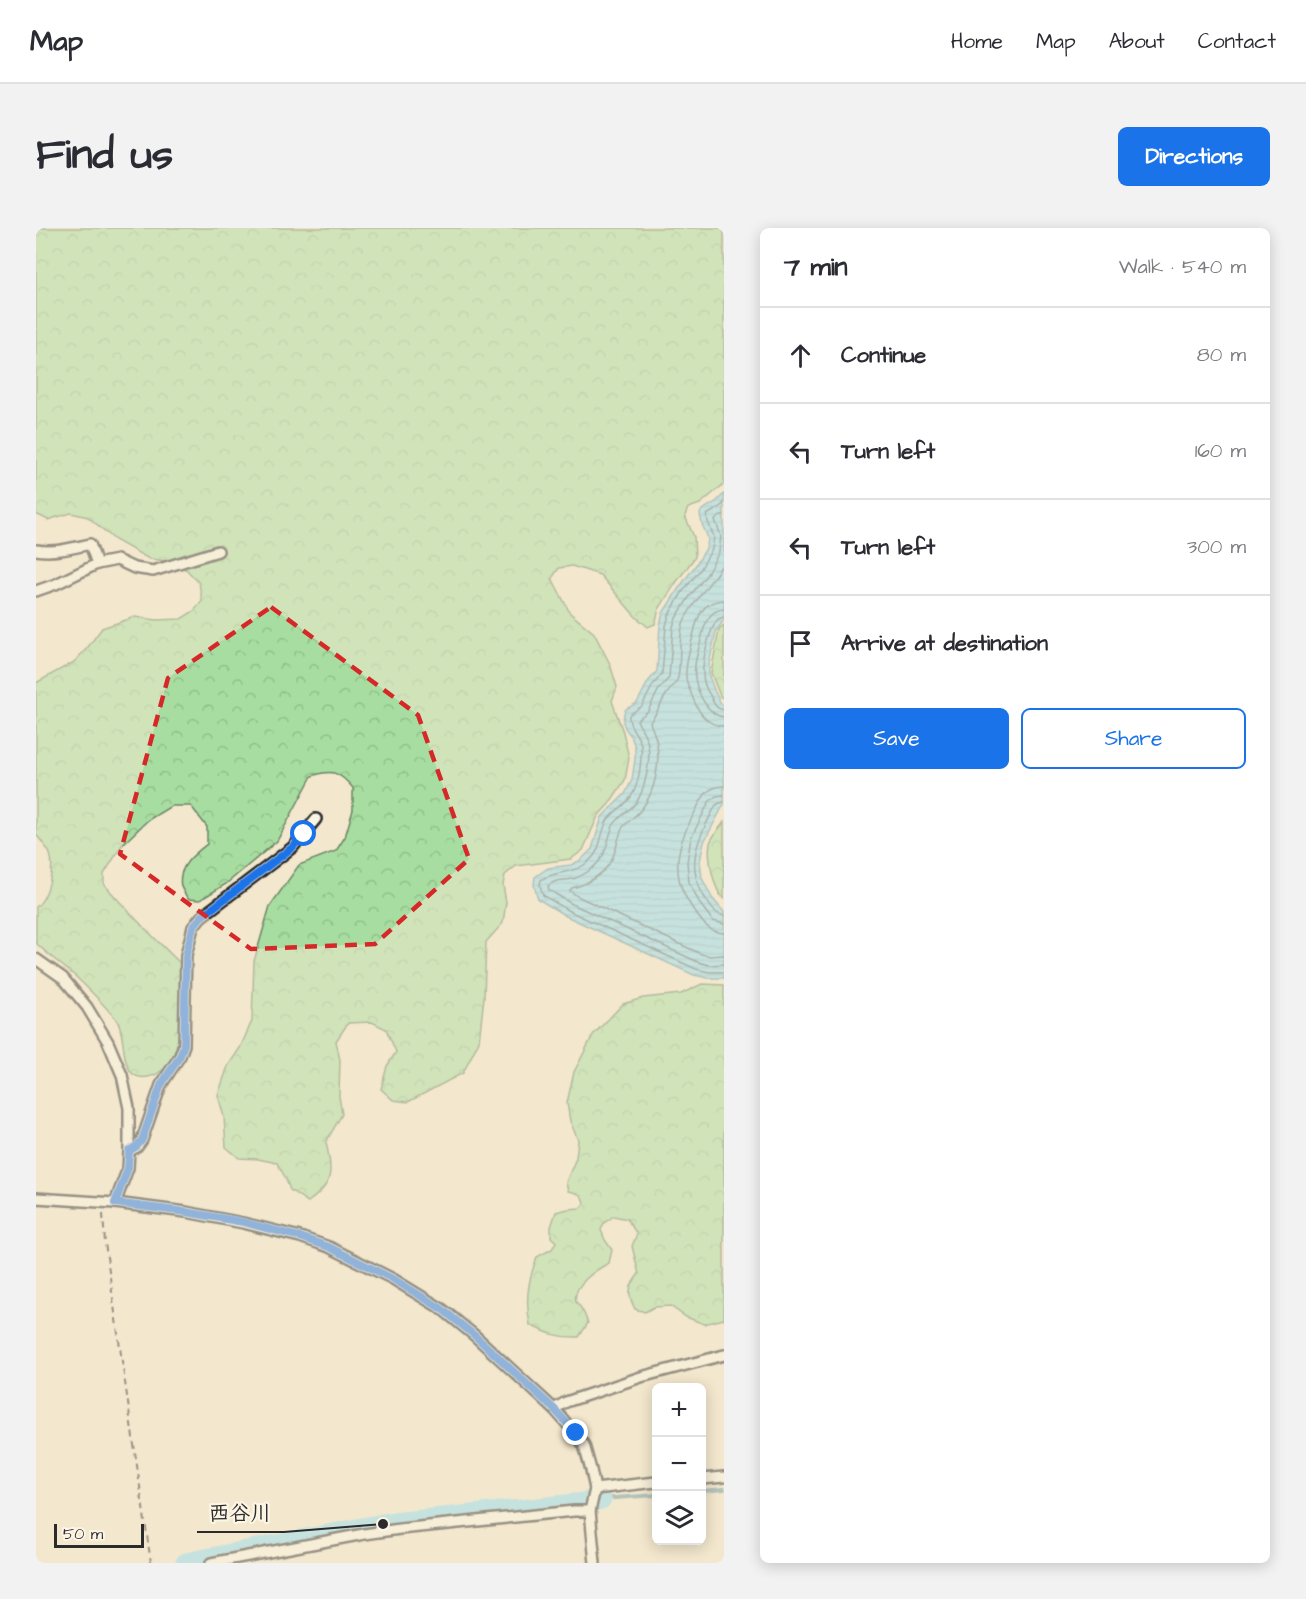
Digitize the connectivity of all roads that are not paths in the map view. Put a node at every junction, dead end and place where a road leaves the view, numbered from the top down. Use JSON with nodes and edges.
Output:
{"nodes":[{"id":1,"x":36,"y":550,"type":"edge"},
{"id":2,"x":218,"y":551,"type":"dead end"},
{"id":3,"x":97,"y":564,"type":"junction"},
{"id":4,"x":36,"y":591,"type":"edge"},
{"id":5,"x":316,"y":819,"type":"dead end"},
{"id":6,"x":36,"y":959,"type":"edge"},
{"id":7,"x":129,"y":1151,"type":"junction"},
{"id":8,"x":36,"y":1198,"type":"edge"},
{"id":9,"x":115,"y":1203,"type":"junction"},
{"id":10,"x":724,"y":1356,"type":"edge"},
{"id":11,"x":554,"y":1409,"type":"junction"},
{"id":12,"x":724,"y":1477,"type":"edge"},
{"id":13,"x":706,"y":1479,"type":"edge"},
{"id":14,"x":652,"y":1483,"type":"edge"},
{"id":15,"x":595,"y":1489,"type":"junction"},
{"id":16,"x":590,"y":1510,"type":"junction"},
{"id":17,"x":211,"y":1563,"type":"edge"},
{"id":18,"x":595,"y":1563,"type":"edge"}],
"edges":[{"from":1,"to":3,"type":"street"},
{"from":2,"to":3,"type":"street"},
{"from":3,"to":4,"type":"street"},
{"from":5,"to":7,"type":"street"},
{"from":6,"to":7,"type":"street"},
{"from":7,"to":9,"type":"street"},
{"from":8,"to":9,"type":"street"},
{"from":9,"to":11,"type":"street"},
{"from":10,"to":11,"type":"street"},
{"from":11,"to":15,"type":"street"},
{"from":12,"to":13,"type":"street"},
{"from":14,"to":15,"type":"street"},
{"from":15,"to":16,"type":"street"},
{"from":16,"to":17,"type":"street"},
{"from":16,"to":18,"type":"street"}]}
